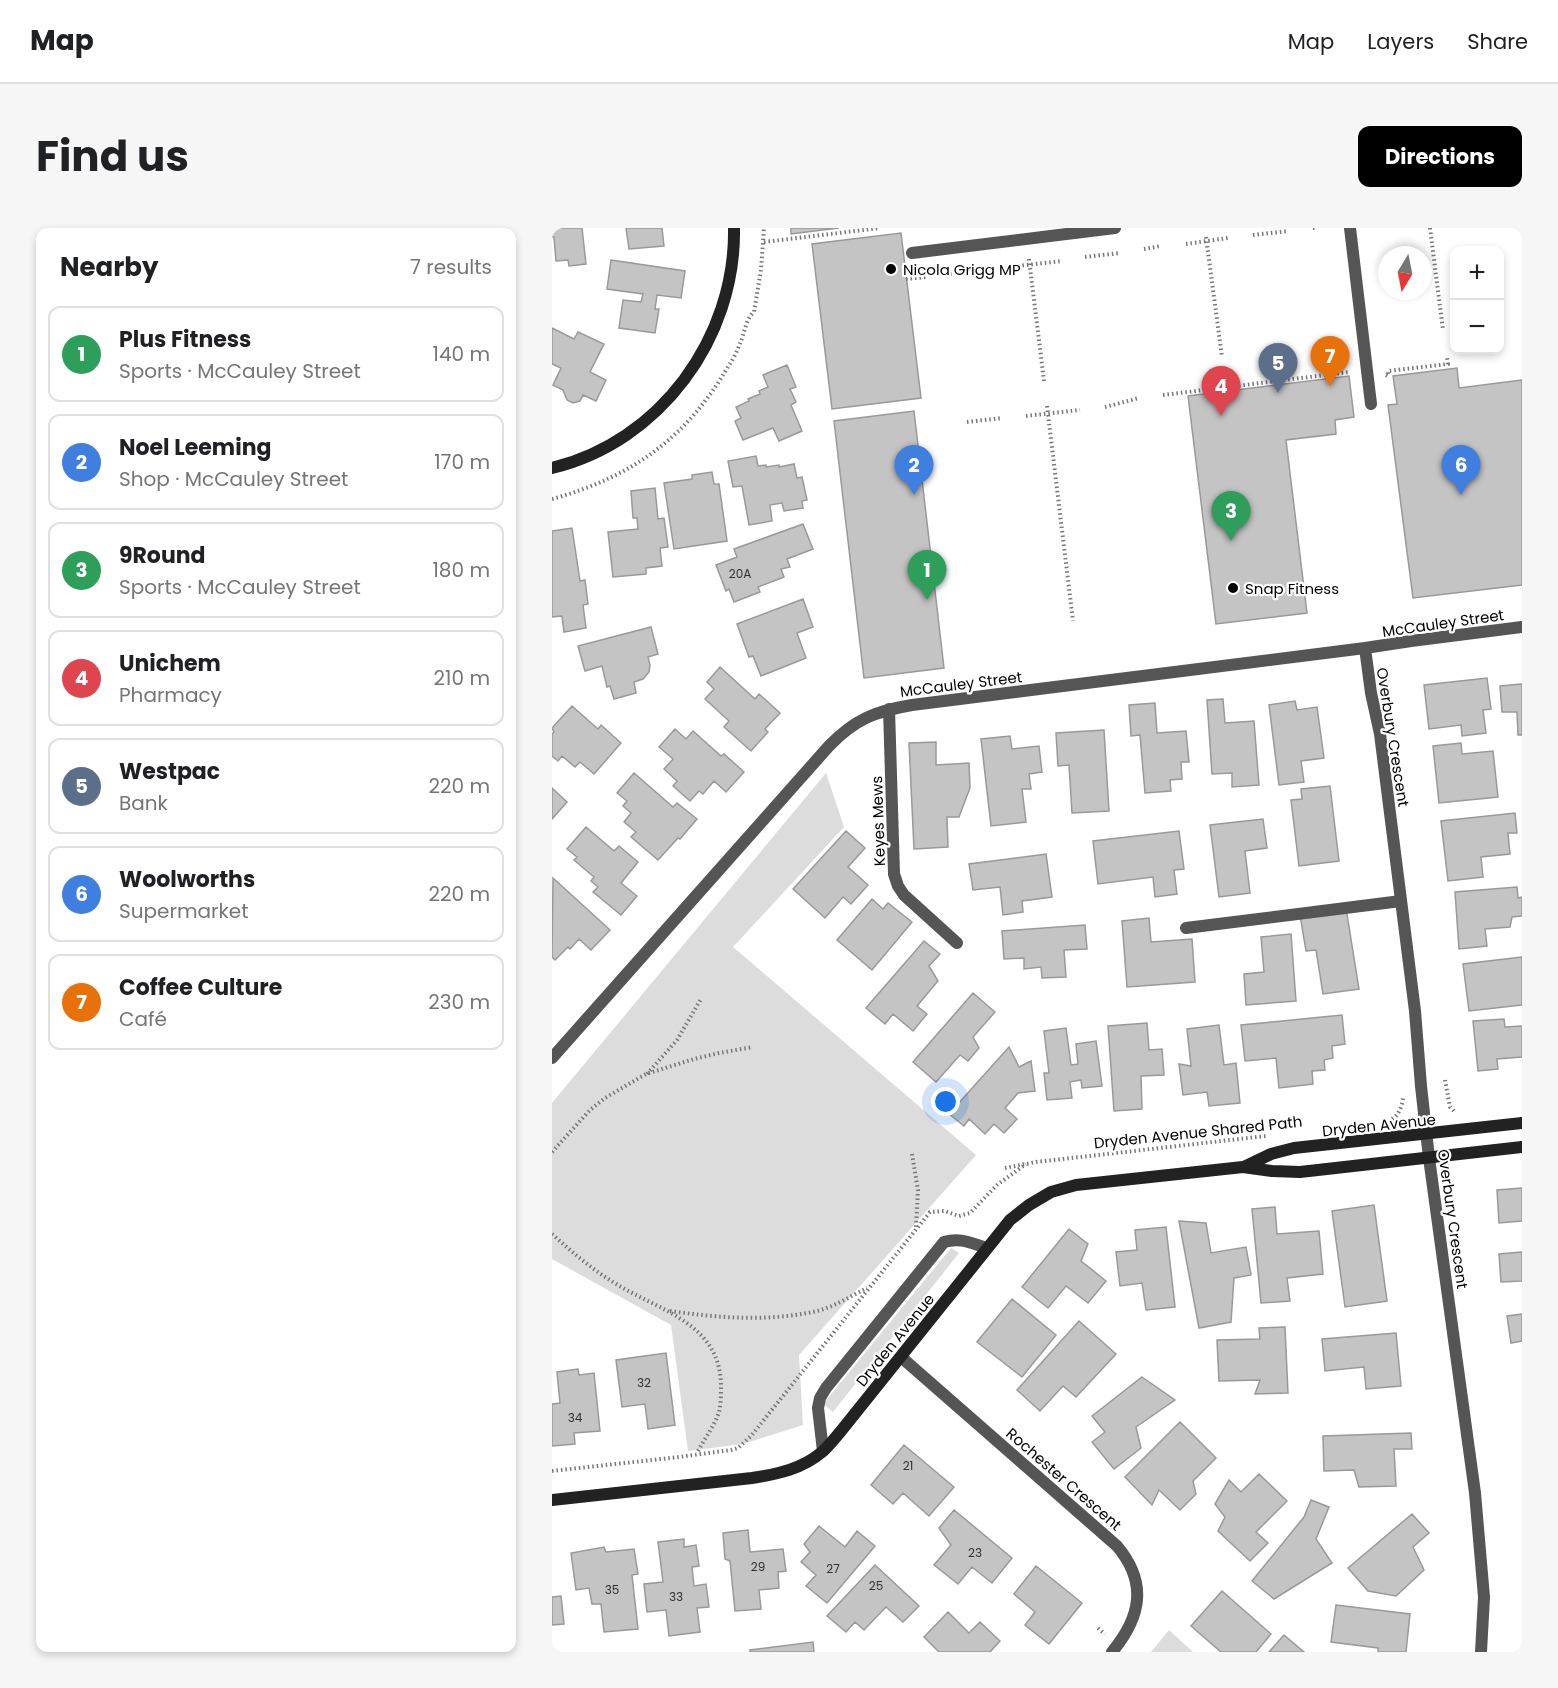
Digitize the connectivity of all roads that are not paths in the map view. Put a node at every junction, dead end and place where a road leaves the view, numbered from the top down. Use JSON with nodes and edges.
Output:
{"nodes":[{"id":1,"x":734,"y":228,"type":"edge"},
{"id":2,"x":1115,"y":228,"type":"edge"},
{"id":3,"x":1350,"y":228,"type":"edge"},
{"id":4,"x":912,"y":253,"type":"dead end"},
{"id":5,"x":1371,"y":404,"type":"dead end"},
{"id":6,"x":552,"y":468,"type":"edge"},
{"id":7,"x":1522,"y":627,"type":"edge"},
{"id":8,"x":1365,"y":648,"type":"junction"},
{"id":9,"x":889,"y":709,"type":"junction"},
{"id":10,"x":1401,"y":901,"type":"junction"},
{"id":11,"x":1186,"y":928,"type":"dead end"},
{"id":12,"x":957,"y":943,"type":"dead end"},
{"id":13,"x":552,"y":1058,"type":"edge"},
{"id":14,"x":1522,"y":1124,"type":"edge"},
{"id":15,"x":1427,"y":1135,"type":"junction"},
{"id":16,"x":1522,"y":1147,"type":"edge"},
{"id":17,"x":1429,"y":1158,"type":"junction"},
{"id":18,"x":1243,"y":1167,"type":"junction"},
{"id":19,"x":987,"y":1248,"type":"junction"},
{"id":20,"x":901,"y":1357,"type":"junction"},
{"id":21,"x":823,"y":1451,"type":"junction"},
{"id":22,"x":552,"y":1500,"type":"edge"},
{"id":23,"x":1112,"y":1652,"type":"edge"},
{"id":24,"x":1481,"y":1652,"type":"edge"}],
"edges":[{"from":1,"to":6,"type":"street"},
{"from":2,"to":4,"type":"street"},
{"from":3,"to":5,"type":"street"},
{"from":7,"to":8,"type":"street","name":"McCauley Street"},
{"from":8,"to":9,"type":"street","name":"McCauley Street"},
{"from":8,"to":10,"type":"street","name":"Overbury Crescent"},
{"from":9,"to":12,"type":"street","name":"Keyes Mews"},
{"from":9,"to":13,"type":"street","name":"McCauley Street"},
{"from":10,"to":11,"type":"street"},
{"from":10,"to":15,"type":"street","name":"Overbury Crescent"},
{"from":14,"to":15,"type":"street","name":"Dryden Avenue"},
{"from":15,"to":17,"type":"street","name":"Overbury Crescent"},
{"from":15,"to":18,"type":"street","name":"Dryden Avenue"},
{"from":16,"to":17,"type":"street","name":"Dryden Avenue"},
{"from":17,"to":18,"type":"street","name":"Dryden Avenue"},
{"from":17,"to":24,"type":"street","name":"Overbury Crescent"},
{"from":18,"to":19,"type":"street","name":"Dryden Avenue"},
{"from":19,"to":20,"type":"street","name":"Dryden Avenue"},
{"from":19,"to":21,"type":"street"},
{"from":20,"to":21,"type":"street","name":"Dryden Avenue"},
{"from":20,"to":23,"type":"street","name":"Rochester Crescent"},
{"from":21,"to":22,"type":"street","name":"Dryden Avenue"}]}
